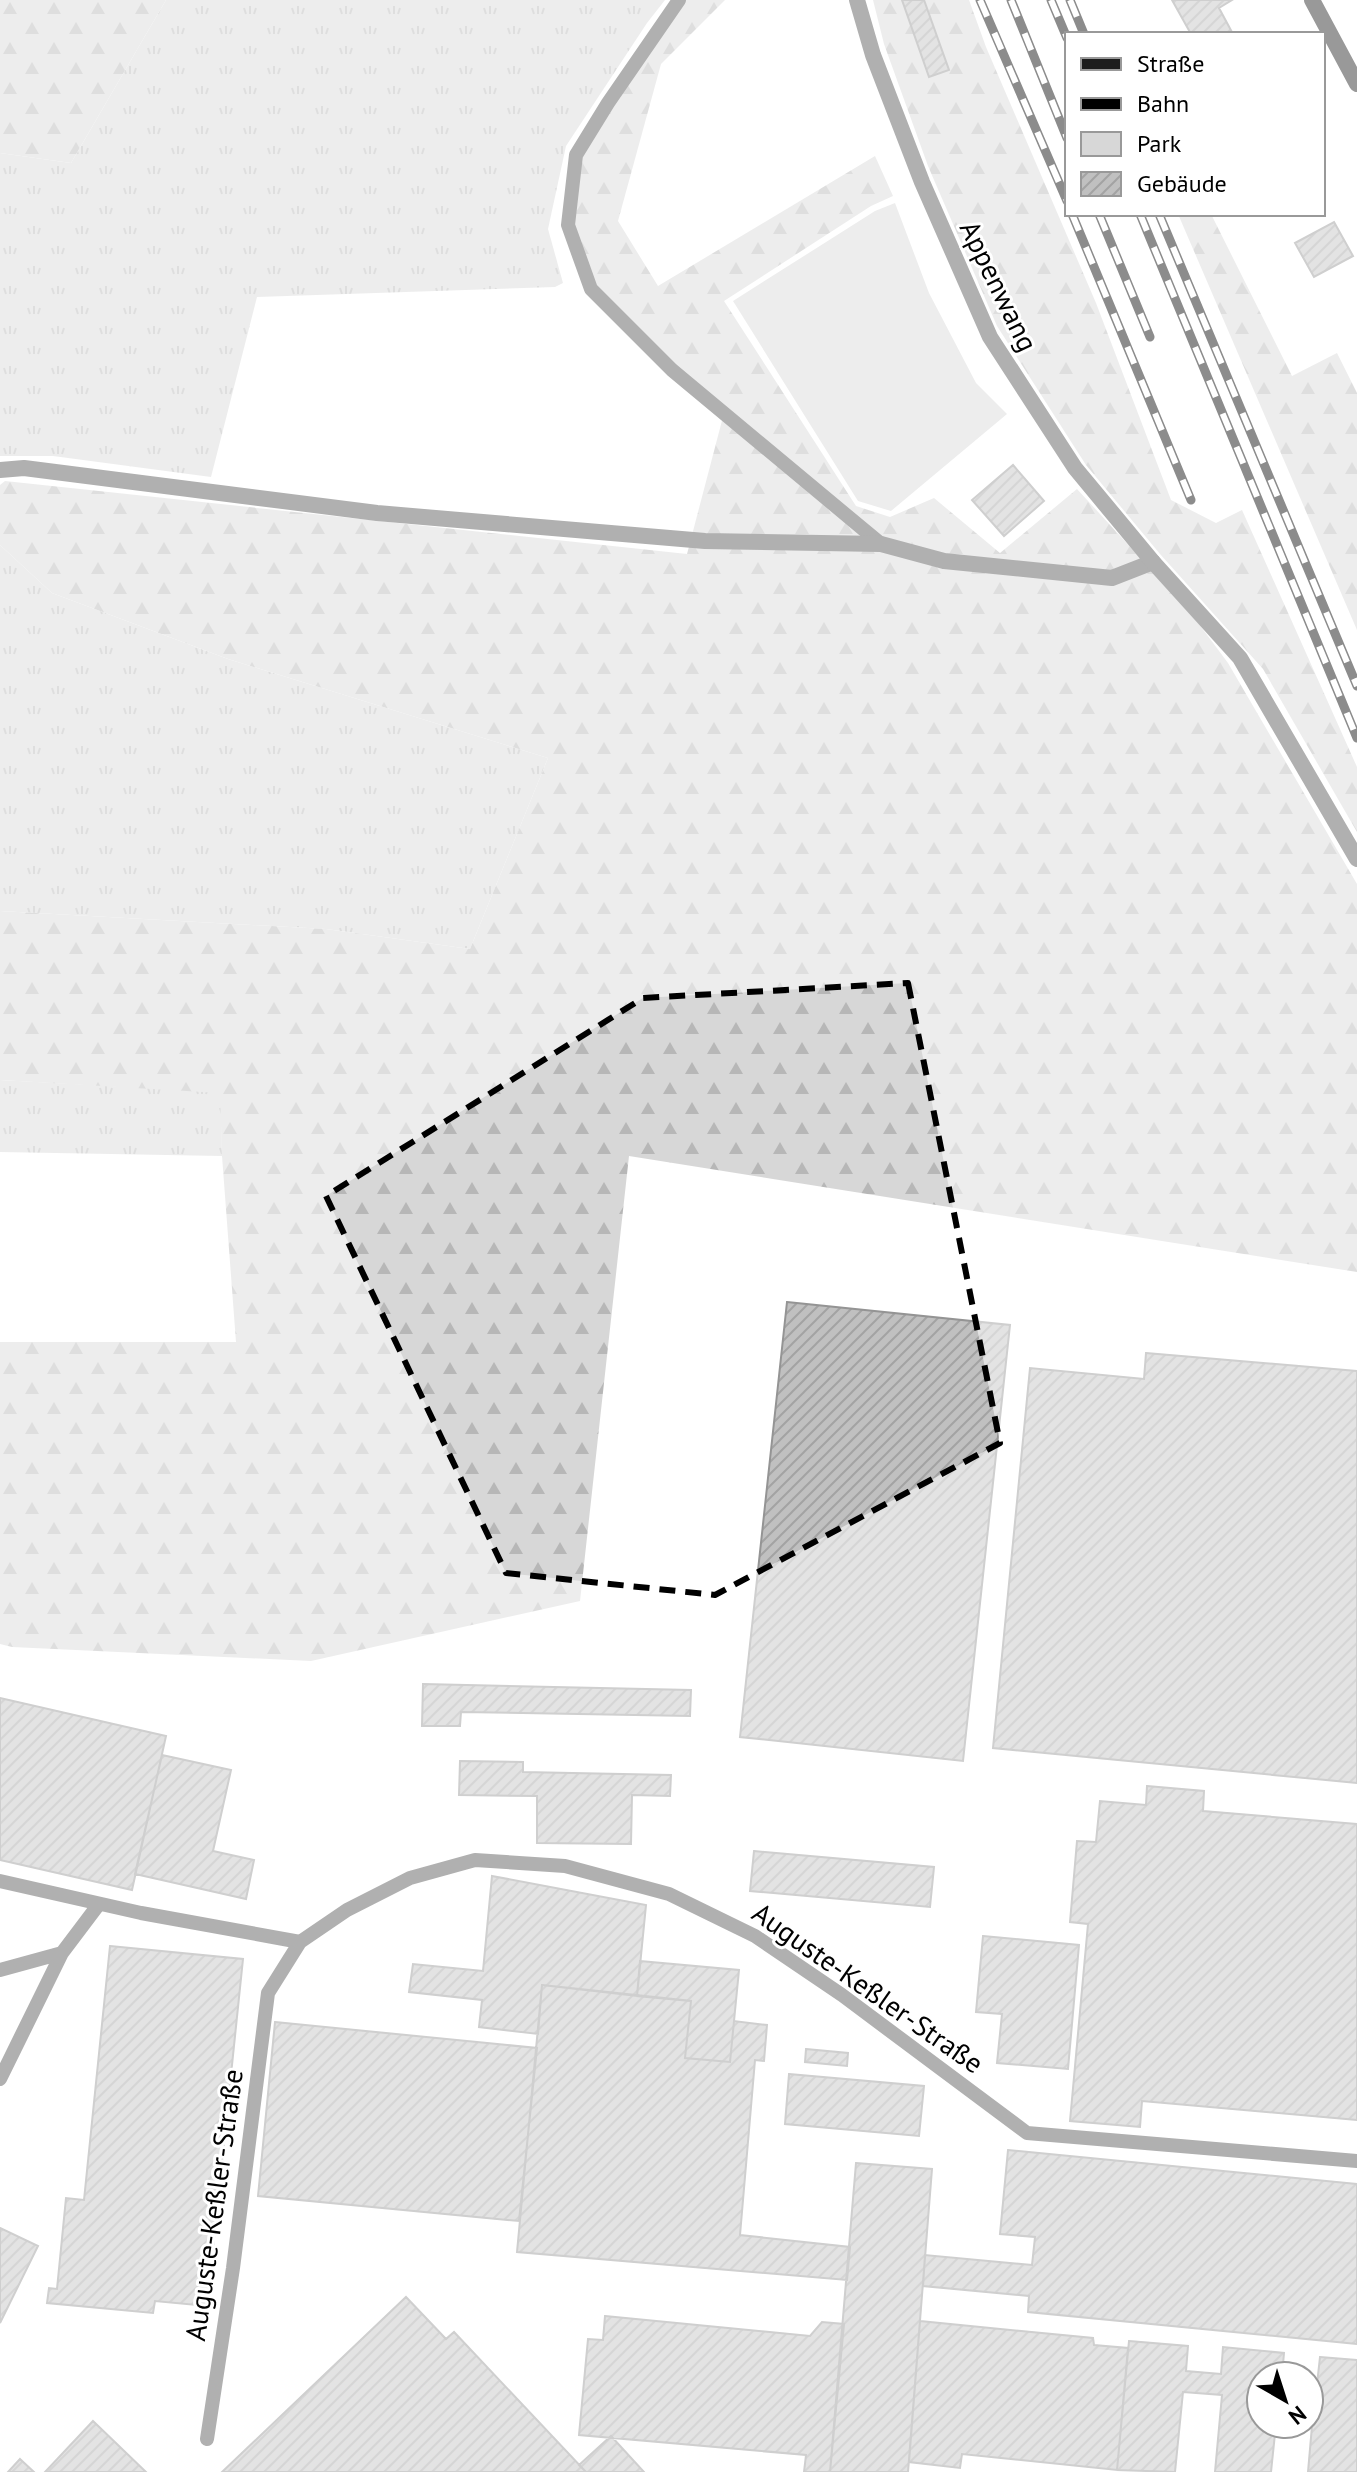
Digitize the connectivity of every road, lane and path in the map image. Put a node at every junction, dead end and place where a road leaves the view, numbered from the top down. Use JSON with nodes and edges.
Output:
{"nodes":[{"id":1,"x":679,"y":0,"type":"edge"},
{"id":2,"x":857,"y":0,"type":"edge"},
{"id":3,"x":1312,"y":0,"type":"edge"},
{"id":4,"x":1357,"y":84,"type":"edge"},
{"id":5,"x":0,"y":470,"type":"edge"},
{"id":6,"x":881,"y":544,"type":"junction"},
{"id":7,"x":1153,"y":562,"type":"junction"},
{"id":8,"x":1357,"y":859,"type":"edge"},
{"id":9,"x":0,"y":1881,"type":"edge"},
{"id":10,"x":99,"y":1904,"type":"junction"},
{"id":11,"x":300,"y":1942,"type":"junction"},
{"id":12,"x":62,"y":1953,"type":"junction"},
{"id":13,"x":0,"y":1970,"type":"edge"},
{"id":14,"x":0,"y":2079,"type":"edge"},
{"id":15,"x":1357,"y":2161,"type":"edge"},
{"id":16,"x":207,"y":2439,"type":"dead end"}],
"edges":[{"from":1,"to":6,"type":"lane"},
{"from":2,"to":7,"type":"street","name":"Appenwang"},
{"from":3,"to":4,"type":"main road"},
{"from":5,"to":6,"type":"street"},
{"from":6,"to":7,"type":"street"},
{"from":7,"to":8,"type":"street"},
{"from":9,"to":10,"type":"lane"},
{"from":10,"to":11,"type":"lane"},
{"from":10,"to":12,"type":"lane"},
{"from":11,"to":15,"type":"lane","name":"Auguste-Keßler-Straße"},
{"from":11,"to":16,"type":"lane","name":"Auguste-Keßler-Straße"},
{"from":12,"to":13,"type":"lane"},
{"from":12,"to":14,"type":"lane"}]}
